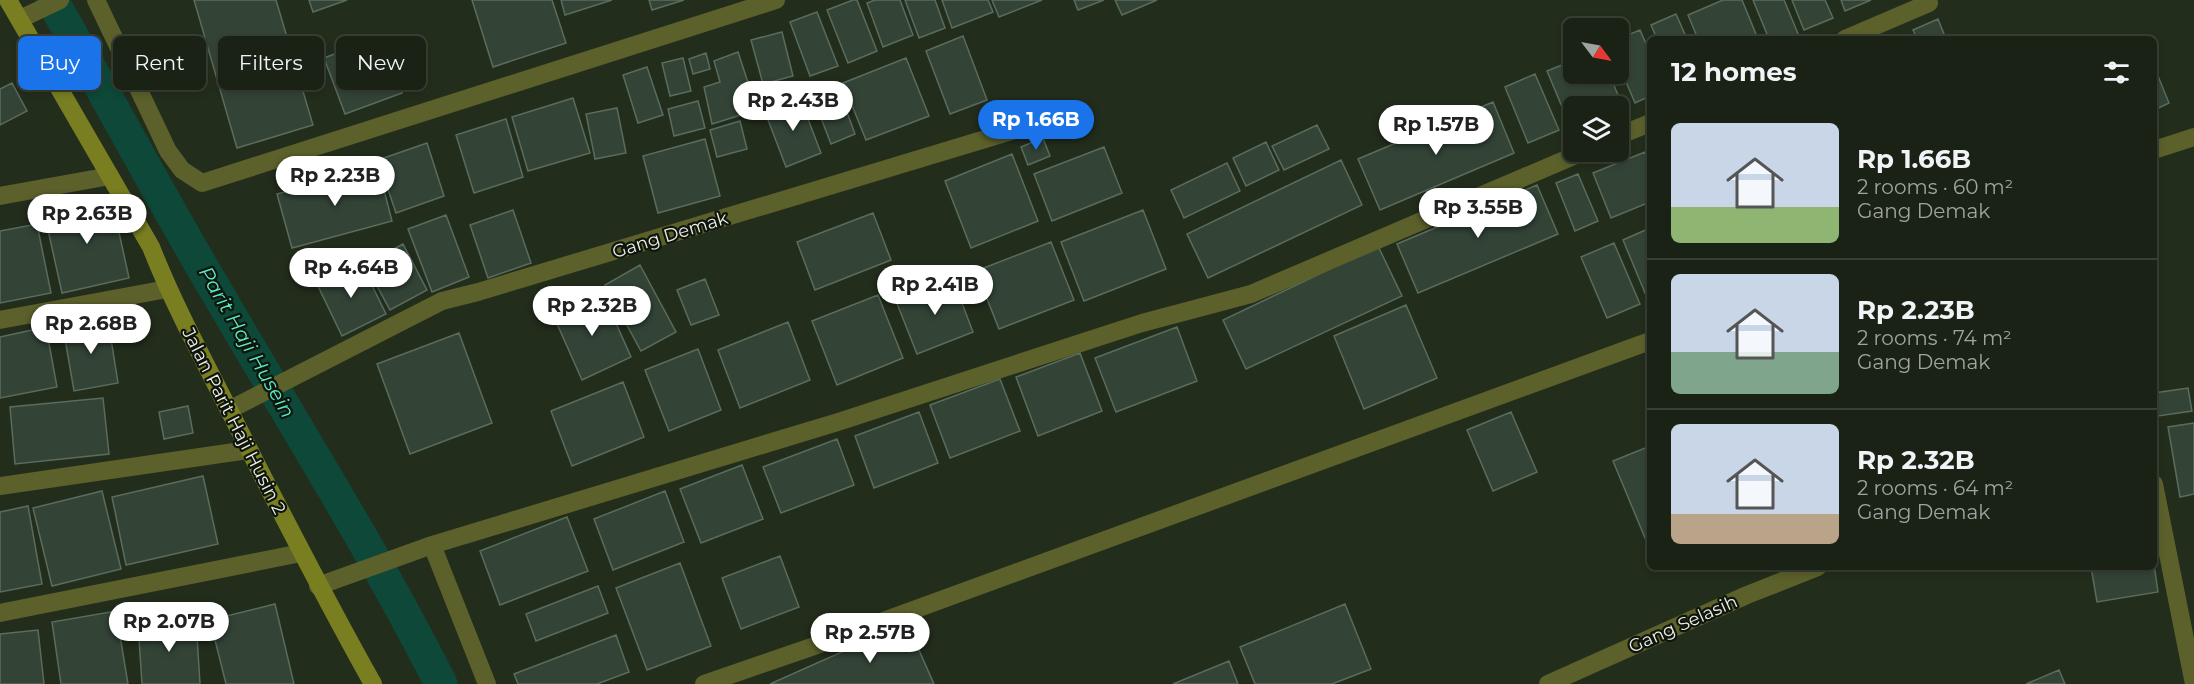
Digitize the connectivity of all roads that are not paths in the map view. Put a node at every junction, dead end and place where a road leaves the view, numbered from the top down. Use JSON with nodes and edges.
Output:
{"nodes":[{"id":1,"x":60,"y":0,"type":"edge"},
{"id":2,"x":96,"y":0,"type":"edge"},
{"id":3,"x":776,"y":0,"type":"edge"},
{"id":4,"x":1929,"y":3,"type":"dead end"},
{"id":5,"x":15,"y":11,"type":"edge"},
{"id":6,"x":1852,"y":36,"type":"edge"},
{"id":7,"x":1048,"y":120,"type":"dead end"},
{"id":8,"x":1647,"y":124,"type":"edge"},
{"id":9,"x":1629,"y":132,"type":"edge"},
{"id":10,"x":2194,"y":136,"type":"edge"},
{"id":11,"x":2157,"y":149,"type":"edge"},
{"id":12,"x":1563,"y":161,"type":"edge"},
{"id":13,"x":110,"y":176,"type":"junction"},
{"id":14,"x":0,"y":196,"type":"edge"},
{"id":15,"x":167,"y":289,"type":"junction"},
{"id":16,"x":0,"y":320,"type":"edge"},
{"id":17,"x":1647,"y":342,"type":"edge"},
{"id":18,"x":229,"y":410,"type":"junction"},
{"id":19,"x":248,"y":450,"type":"junction"},
{"id":20,"x":0,"y":486,"type":"edge"},
{"id":21,"x":2157,"y":499,"type":"edge"},
{"id":22,"x":432,"y":545,"type":"junction"},
{"id":23,"x":301,"y":553,"type":"junction"},
{"id":24,"x":1810,"y":570,"type":"edge"},
{"id":25,"x":318,"y":586,"type":"junction"},
{"id":26,"x":0,"y":613,"type":"edge"},
{"id":27,"x":373,"y":684,"type":"edge"},
{"id":28,"x":487,"y":684,"type":"edge"},
{"id":29,"x":704,"y":684,"type":"edge"},
{"id":30,"x":1548,"y":684,"type":"edge"},
{"id":31,"x":2194,"y":684,"type":"edge"}],
"edges":[{"from":1,"to":5,"type":"street"},
{"from":2,"to":3,"type":"street"},
{"from":4,"to":6,"type":"street"},
{"from":5,"to":13,"type":"street","name":"Jalan Parit Haji Husin 2"},
{"from":7,"to":18,"type":"street","name":"Gang Demak"},
{"from":8,"to":9,"type":"street"},
{"from":10,"to":11,"type":"street"},
{"from":12,"to":22,"type":"street"},
{"from":13,"to":14,"type":"street"},
{"from":13,"to":15,"type":"street","name":"Jalan Parit Haji Husin 2"},
{"from":15,"to":16,"type":"street"},
{"from":15,"to":18,"type":"street","name":"Jalan Parit Haji Husin 2"},
{"from":17,"to":29,"type":"street"},
{"from":18,"to":19,"type":"street","name":"Jalan Parit Haji Husin 2"},
{"from":19,"to":20,"type":"street"},
{"from":19,"to":23,"type":"street","name":"Jalan Parit Haji Husin 2"},
{"from":21,"to":31,"type":"street"},
{"from":22,"to":25,"type":"street"},
{"from":22,"to":28,"type":"street"},
{"from":23,"to":25,"type":"street","name":"Jalan Parit Haji Husin 2"},
{"from":23,"to":26,"type":"street"},
{"from":24,"to":30,"type":"street","name":"Gang Selasih"},
{"from":25,"to":27,"type":"street","name":"Jalan Parit Haji Husin 2"}]}
